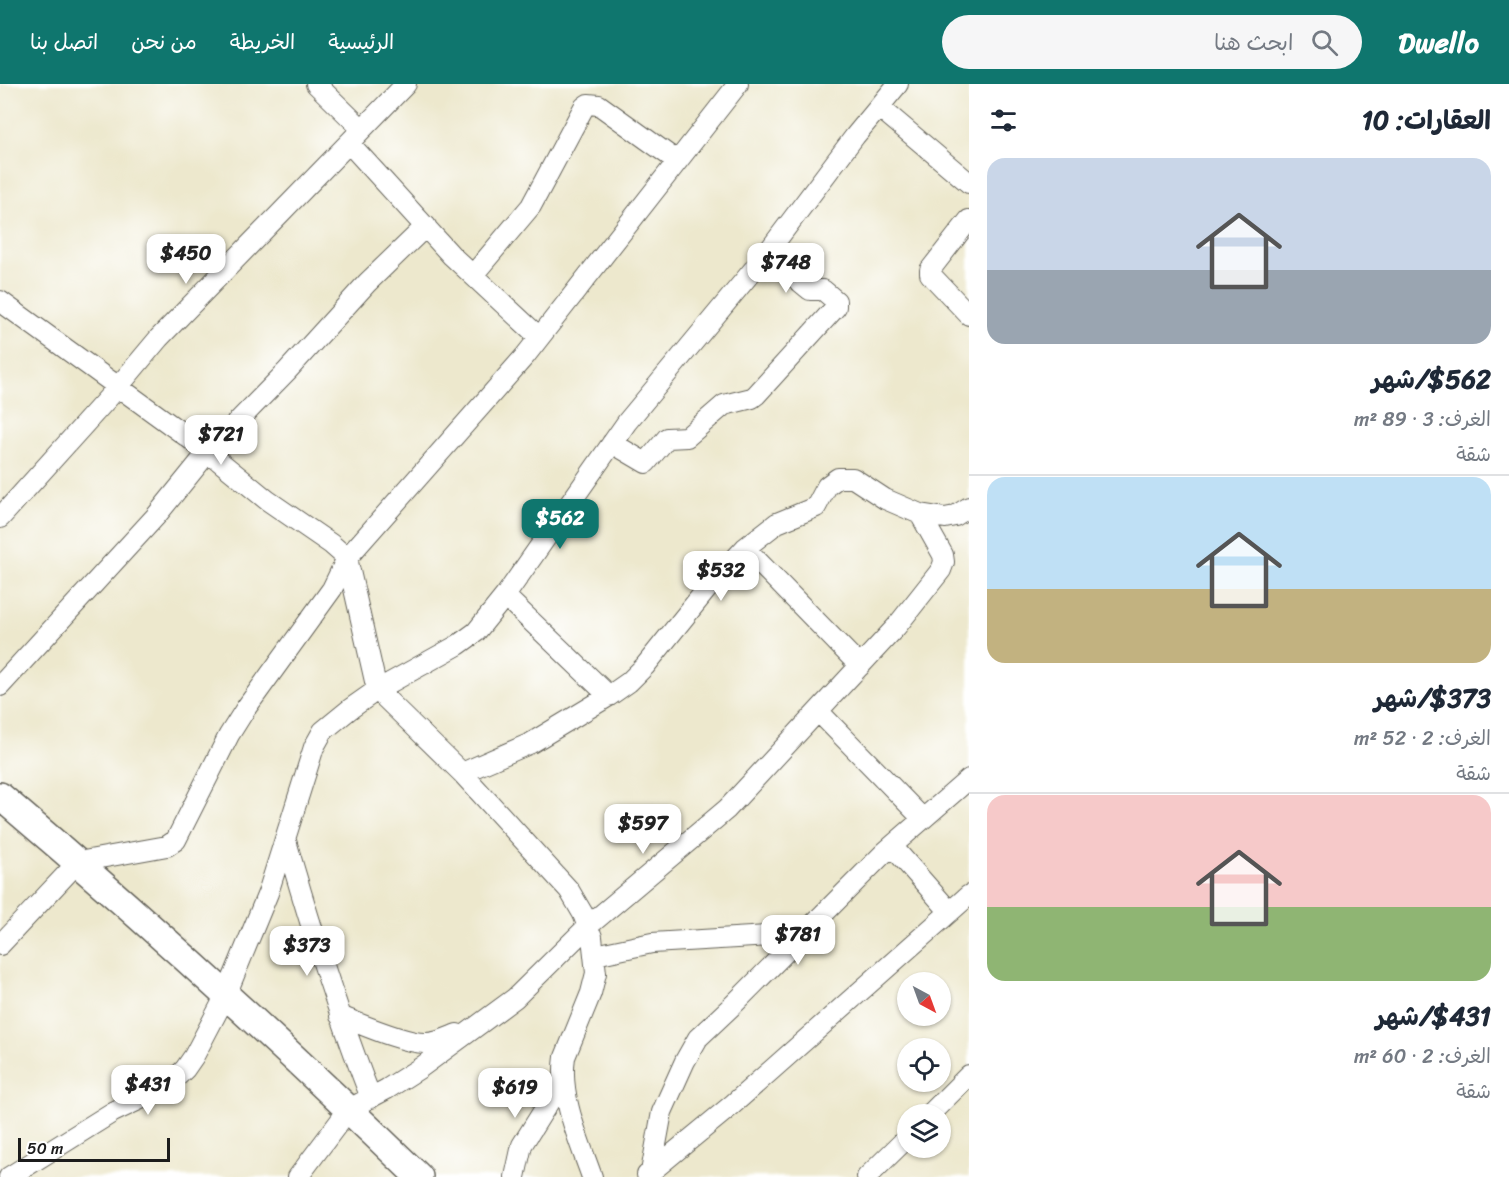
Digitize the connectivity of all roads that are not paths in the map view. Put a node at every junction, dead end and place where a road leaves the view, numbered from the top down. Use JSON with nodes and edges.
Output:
{"nodes":[{"id":1,"x":316,"y":84,"type":"edge"},
{"id":2,"x":406,"y":84,"type":"edge"},
{"id":3,"x":738,"y":84,"type":"edge"},
{"id":4,"x":898,"y":84,"type":"edge"},
{"id":5,"x":879,"y":107,"type":"junction"},
{"id":6,"x":356,"y":136,"type":"junction"},
{"id":7,"x":677,"y":161,"type":"junction"},
{"id":8,"x":969,"y":183,"type":"edge"},
{"id":9,"x":969,"y":220,"type":"edge"},
{"id":10,"x":426,"y":226,"type":"junction"},
{"id":11,"x":766,"y":254,"type":"junction"},
{"id":12,"x":473,"y":275,"type":"junction"},
{"id":13,"x":0,"y":301,"type":"edge"},
{"id":14,"x":969,"y":315,"type":"edge"},
{"id":15,"x":539,"y":337,"type":"junction"},
{"id":16,"x":118,"y":387,"type":"junction"},
{"id":17,"x":612,"y":443,"type":"junction"},
{"id":18,"x":208,"y":452,"type":"junction"},
{"id":19,"x":969,"y":507,"type":"edge"},
{"id":20,"x":920,"y":514,"type":"junction"},
{"id":21,"x":0,"y":518,"type":"edge"},
{"id":22,"x":746,"y":548,"type":"junction"},
{"id":23,"x":347,"y":558,"type":"junction"},
{"id":24,"x":505,"y":597,"type":"junction"},
{"id":25,"x":860,"y":666,"type":"junction"},
{"id":26,"x":0,"y":686,"type":"edge"},
{"id":27,"x":377,"y":690,"type":"junction"},
{"id":28,"x":609,"y":696,"type":"junction"},
{"id":29,"x":818,"y":711,"type":"junction"},
{"id":30,"x":462,"y":773,"type":"junction"},
{"id":31,"x":969,"y":779,"type":"edge"},
{"id":32,"x":0,"y":796,"type":"edge"},
{"id":33,"x":923,"y":819,"type":"junction"},
{"id":34,"x":286,"y":841,"type":"junction"},
{"id":35,"x":892,"y":846,"type":"junction"},
{"id":36,"x":78,"y":862,"type":"junction"},
{"id":37,"x":969,"y":895,"type":"edge"},
{"id":38,"x":950,"y":912,"type":"junction"},
{"id":39,"x":588,"y":926,"type":"junction"},
{"id":40,"x":802,"y":934,"type":"junction"},
{"id":41,"x":0,"y":945,"type":"edge"},
{"id":42,"x":595,"y":955,"type":"junction"},
{"id":43,"x":225,"y":995,"type":"junction"},
{"id":44,"x":340,"y":1016,"type":"junction"},
{"id":45,"x":487,"y":1020,"type":"junction"},
{"id":46,"x":969,"y":1075,"type":"edge"},
{"id":47,"x":564,"y":1078,"type":"junction"},
{"id":48,"x":360,"y":1104,"type":"junction"},
{"id":49,"x":940,"y":1104,"type":"edge"},
{"id":50,"x":897,"y":1148,"type":"edge"},
{"id":51,"x":648,"y":1174,"type":"edge"},
{"id":52,"x":9,"y":1177,"type":"edge"},
{"id":53,"x":298,"y":1177,"type":"edge"},
{"id":54,"x":420,"y":1177,"type":"edge"},
{"id":55,"x":514,"y":1177,"type":"edge"},
{"id":56,"x":592,"y":1177,"type":"edge"},
{"id":57,"x":867,"y":1177,"type":"edge"}],
"edges":[{"from":1,"to":6,"type":"street"},
{"from":2,"to":6,"type":"street"},
{"from":3,"to":7,"type":"street"},
{"from":4,"to":5,"type":"street"},
{"from":5,"to":8,"type":"street"},
{"from":5,"to":11,"type":"street"},
{"from":6,"to":10,"type":"street"},
{"from":6,"to":16,"type":"street"},
{"from":7,"to":12,"type":"street"},
{"from":7,"to":15,"type":"street"},
{"from":9,"to":14,"type":"street"},
{"from":10,"to":12,"type":"street"},
{"from":10,"to":18,"type":"street"},
{"from":11,"to":17,"type":"street"},
{"from":11,"to":17,"type":"street"},
{"from":12,"to":15,"type":"street"},
{"from":13,"to":16,"type":"street"},
{"from":15,"to":23,"type":"street"},
{"from":16,"to":18,"type":"street"},
{"from":16,"to":21,"type":"street"},
{"from":17,"to":24,"type":"street"},
{"from":18,"to":23,"type":"street"},
{"from":18,"to":26,"type":"street"},
{"from":19,"to":20,"type":"street"},
{"from":20,"to":22,"type":"street"},
{"from":20,"to":25,"type":"street"},
{"from":22,"to":25,"type":"street"},
{"from":22,"to":28,"type":"street"},
{"from":23,"to":27,"type":"street"},
{"from":23,"to":36,"type":"street"},
{"from":24,"to":27,"type":"street"},
{"from":24,"to":28,"type":"street"},
{"from":25,"to":29,"type":"street"},
{"from":27,"to":30,"type":"street"},
{"from":27,"to":34,"type":"street"},
{"from":28,"to":30,"type":"street"},
{"from":29,"to":33,"type":"street"},
{"from":29,"to":39,"type":"street"},
{"from":30,"to":39,"type":"street"},
{"from":31,"to":33,"type":"street"},
{"from":32,"to":36,"type":"street"},
{"from":33,"to":35,"type":"street"},
{"from":34,"to":43,"type":"street"},
{"from":34,"to":44,"type":"street"},
{"from":35,"to":38,"type":"street"},
{"from":35,"to":40,"type":"street"},
{"from":36,"to":41,"type":"street"},
{"from":36,"to":43,"type":"street"},
{"from":37,"to":38,"type":"street"},
{"from":38,"to":51,"type":"street"},
{"from":39,"to":42,"type":"street"},
{"from":39,"to":45,"type":"street"},
{"from":40,"to":42,"type":"street"},
{"from":40,"to":51,"type":"street"},
{"from":42,"to":47,"type":"street"},
{"from":43,"to":48,"type":"street"},
{"from":43,"to":52,"type":"street"},
{"from":44,"to":45,"type":"street"},
{"from":44,"to":48,"type":"street"},
{"from":45,"to":48,"type":"street"},
{"from":46,"to":49,"type":"street"},
{"from":47,"to":55,"type":"street"},
{"from":47,"to":56,"type":"street"},
{"from":48,"to":53,"type":"street"},
{"from":48,"to":54,"type":"street"},
{"from":50,"to":57,"type":"street"}]}
